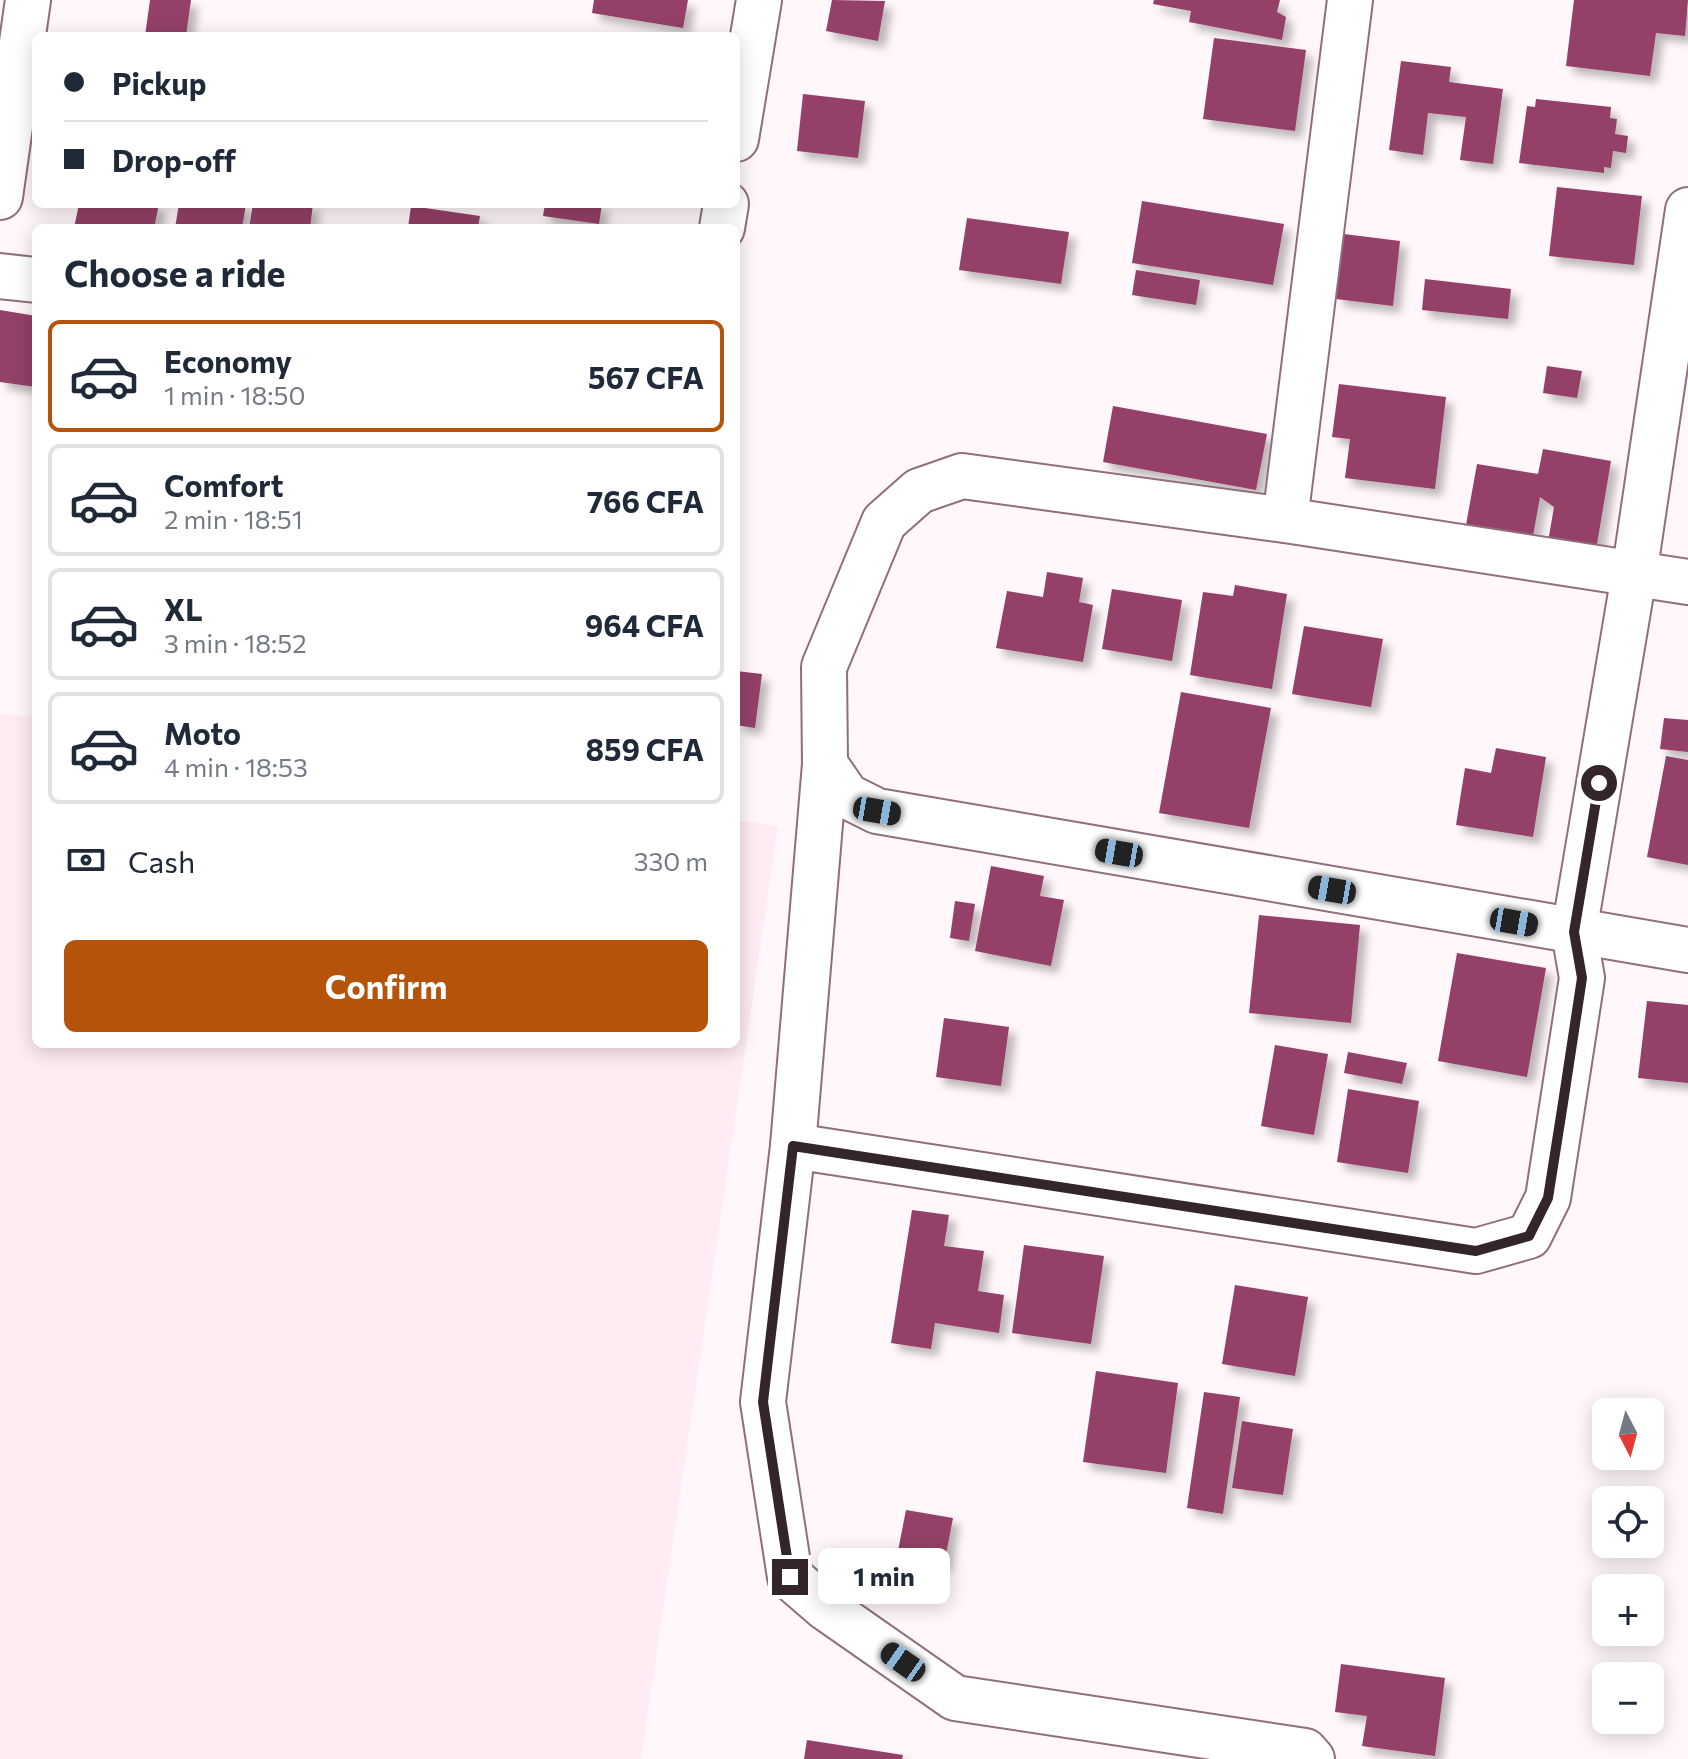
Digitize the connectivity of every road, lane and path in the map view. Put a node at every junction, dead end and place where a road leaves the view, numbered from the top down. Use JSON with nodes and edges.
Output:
{"nodes":[{"id":1,"x":28,"y":0,"type":"edge"},
{"id":2,"x":759,"y":0,"type":"edge"},
{"id":3,"x":1350,"y":0,"type":"edge"},
{"id":4,"x":740,"y":115,"type":"edge"},
{"id":5,"x":0,"y":197,"type":"edge"},
{"id":6,"x":1688,"y":210,"type":"edge"},
{"id":7,"x":0,"y":276,"type":"edge"},
{"id":8,"x":32,"y":280,"type":"edge"},
{"id":9,"x":1285,"y":520,"type":"junction"},
{"id":10,"x":1634,"y":575,"type":"junction"},
{"id":11,"x":1688,"y":582,"type":"edge"},
{"id":12,"x":825,"y":764,"type":"junction"},
{"id":13,"x":1574,"y":932,"type":"junction"},
{"id":14,"x":1688,"y":950,"type":"edge"},
{"id":15,"x":793,"y":1146,"type":"junction"},
{"id":16,"x":1318,"y":1756,"type":"edge"}],
"edges":[{"from":1,"to":5,"type":"street"},
{"from":2,"to":4,"type":"street"},
{"from":3,"to":9,"type":"street"},
{"from":6,"to":10,"type":"street"},
{"from":7,"to":8,"type":"street"},
{"from":9,"to":10,"type":"street"},
{"from":9,"to":12,"type":"street"},
{"from":10,"to":11,"type":"street"},
{"from":10,"to":13,"type":"street"},
{"from":12,"to":13,"type":"street"},
{"from":12,"to":15,"type":"street"},
{"from":13,"to":14,"type":"street"},
{"from":13,"to":15,"type":"street"},
{"from":15,"to":16,"type":"street"}]}
